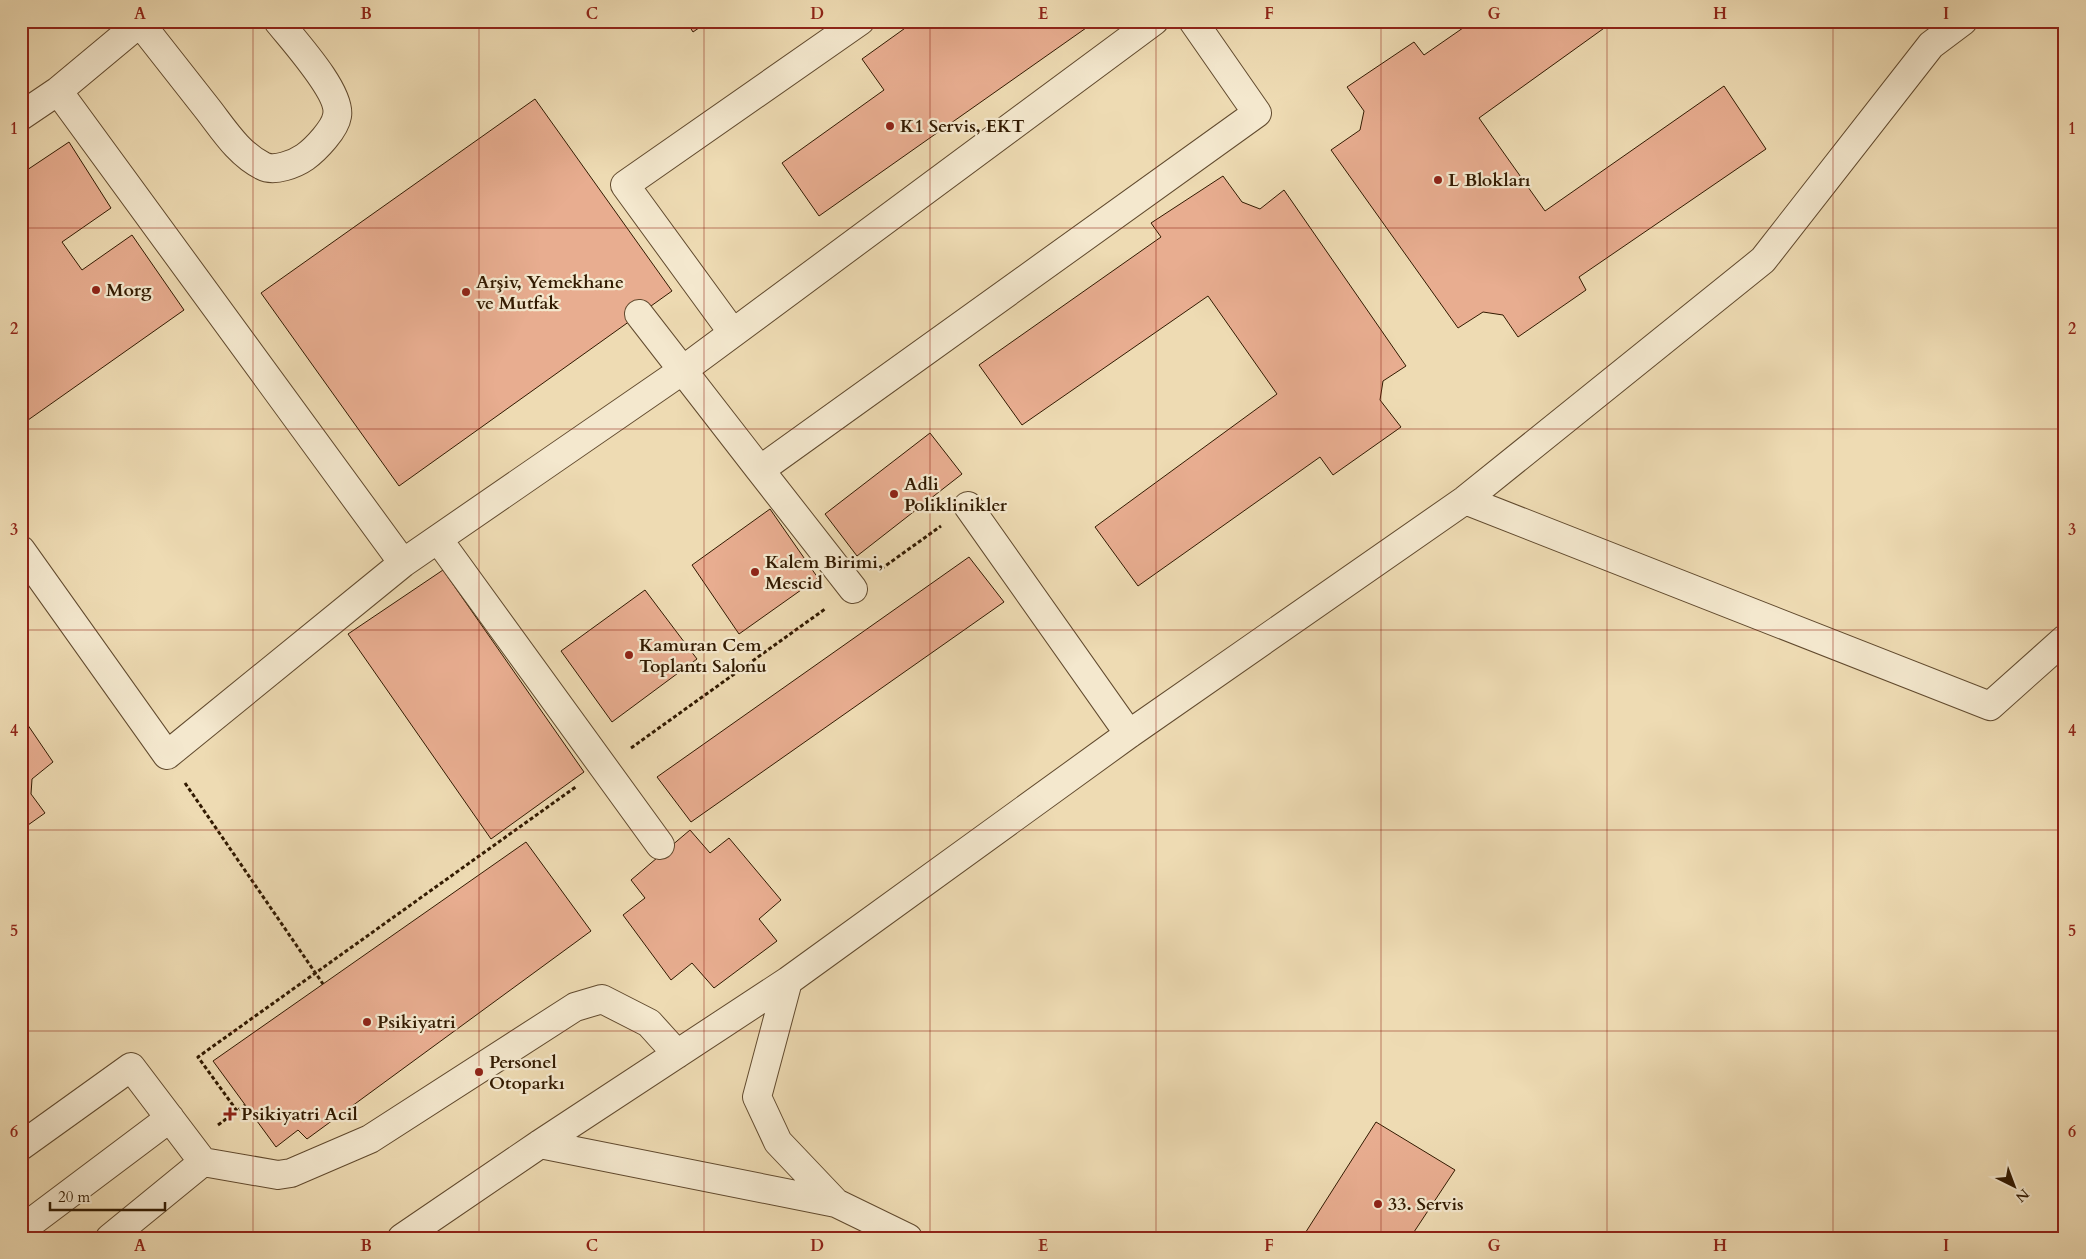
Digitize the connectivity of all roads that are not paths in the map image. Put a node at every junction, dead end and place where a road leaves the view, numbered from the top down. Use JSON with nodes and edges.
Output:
{"nodes":[{"id":1,"x":278,"y":21,"type":"edge"},
{"id":2,"x":860,"y":21,"type":"edge"},
{"id":3,"x":1154,"y":21,"type":"edge"},
{"id":4,"x":1193,"y":21,"type":"edge"},
{"id":5,"x":1963,"y":21,"type":"edge"},
{"id":6,"x":141,"y":22,"type":"edge"},
{"id":7,"x":58,"y":92,"type":"junction"},
{"id":8,"x":21,"y":116,"type":"edge"},
{"id":9,"x":639,"y":314,"type":"dead end"},
{"id":10,"x":733,"y":333,"type":"junction"},
{"id":11,"x":683,"y":370,"type":"junction"},
{"id":12,"x":760,"y":470,"type":"junction"},
{"id":13,"x":1465,"y":500,"type":"junction"},
{"id":14,"x":968,"y":506,"type":"road end"},
{"id":15,"x":438,"y":539,"type":"junction"},
{"id":16,"x":21,"y":550,"type":"edge"},
{"id":17,"x":403,"y":562,"type":"junction"},
{"id":18,"x":853,"y":589,"type":"road end"},
{"id":19,"x":2065,"y":639,"type":"edge"},
{"id":20,"x":1129,"y":734,"type":"junction"},
{"id":21,"x":660,"y":845,"type":"dead end"},
{"id":22,"x":788,"y":981,"type":"junction"},
{"id":23,"x":677,"y":1054,"type":"junction"},
{"id":24,"x":170,"y":1118,"type":"junction"},
{"id":25,"x":540,"y":1144,"type":"junction"},
{"id":26,"x":21,"y":1146,"type":"edge"},
{"id":27,"x":202,"y":1162,"type":"junction"},
{"id":28,"x":836,"y":1203,"type":"junction"},
{"id":29,"x":21,"y":1230,"type":"edge"},
{"id":30,"x":110,"y":1238,"type":"edge"},
{"id":31,"x":402,"y":1238,"type":"edge"},
{"id":32,"x":908,"y":1238,"type":"edge"}],
"edges":[{"from":1,"to":6,"type":"street"},
{"from":2,"to":10,"type":"street"},
{"from":3,"to":10,"type":"street"},
{"from":4,"to":12,"type":"street"},
{"from":5,"to":13,"type":"street"},
{"from":6,"to":7,"type":"street"},
{"from":7,"to":8,"type":"street"},
{"from":7,"to":17,"type":"street"},
{"from":9,"to":11,"type":"street"},
{"from":10,"to":11,"type":"street"},
{"from":11,"to":12,"type":"street"},
{"from":11,"to":15,"type":"street"},
{"from":12,"to":18,"type":"street"},
{"from":13,"to":19,"type":"street"},
{"from":13,"to":20,"type":"street"},
{"from":14,"to":20,"type":"street"},
{"from":15,"to":17,"type":"street"},
{"from":15,"to":21,"type":"street"},
{"from":16,"to":17,"type":"street"},
{"from":20,"to":22,"type":"street"},
{"from":22,"to":23,"type":"street"},
{"from":22,"to":28,"type":"street"},
{"from":23,"to":25,"type":"street"},
{"from":23,"to":27,"type":"street"},
{"from":24,"to":26,"type":"street"},
{"from":24,"to":27,"type":"street"},
{"from":24,"to":29,"type":"street"},
{"from":25,"to":28,"type":"street"},
{"from":25,"to":31,"type":"street"},
{"from":27,"to":30,"type":"street"},
{"from":28,"to":32,"type":"street"}]}
